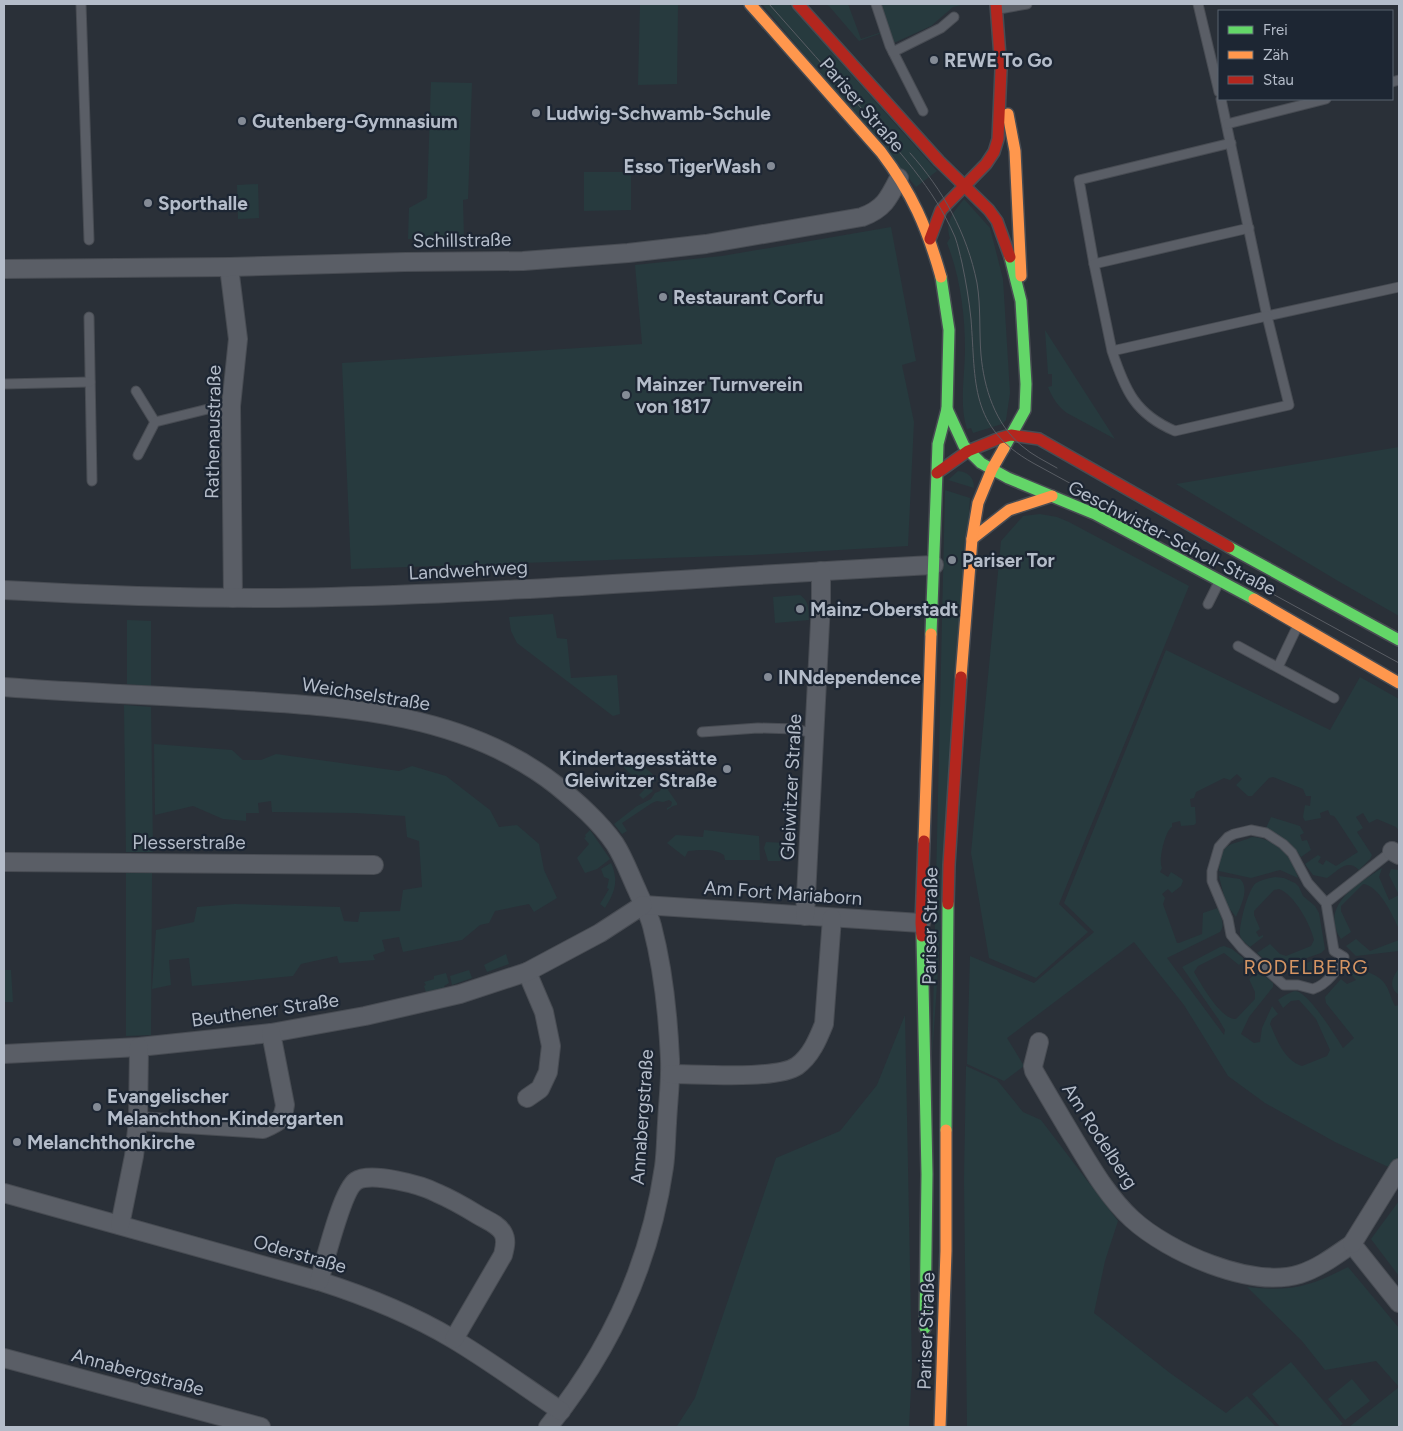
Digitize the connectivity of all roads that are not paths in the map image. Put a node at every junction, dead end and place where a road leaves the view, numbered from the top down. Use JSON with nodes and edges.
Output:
{"nodes":[{"id":1,"x":81,"y":4,"type":"edge"},
{"id":2,"x":750,"y":4,"type":"edge"},
{"id":3,"x":798,"y":4,"type":"edge"},
{"id":4,"x":876,"y":4,"type":"edge"},
{"id":5,"x":1027,"y":4,"type":"edge"},
{"id":6,"x":1198,"y":4,"type":"edge"},
{"id":7,"x":996,"y":7,"type":"edge"},
{"id":8,"x":954,"y":17,"type":"dead end"},
{"id":9,"x":893,"y":52,"type":"junction"},
{"id":10,"x":1001,"y":70,"type":"junction"},
{"id":11,"x":1218,"y":88,"type":"edge"},
{"id":12,"x":1221,"y":100,"type":"edge"},
{"id":13,"x":1322,"y":100,"type":"edge"},
{"id":14,"x":923,"y":111,"type":"dead end"},
{"id":15,"x":1227,"y":124,"type":"junction"},
{"id":16,"x":1231,"y":143,"type":"junction"},
{"id":17,"x":899,"y":178,"type":"junction"},
{"id":18,"x":965,"y":185,"type":"junction"},
{"id":19,"x":1249,"y":228,"type":"junction"},
{"id":20,"x":930,"y":239,"type":"junction"},
{"id":21,"x":89,"y":240,"type":"dead end"},
{"id":22,"x":1094,"y":264,"type":"junction"},
{"id":23,"x":229,"y":267,"type":"junction"},
{"id":24,"x":4,"y":269,"type":"edge"},
{"id":25,"x":1399,"y":286,"type":"edge"},
{"id":26,"x":1021,"y":301,"type":"junction"},
{"id":27,"x":1267,"y":316,"type":"junction"},
{"id":28,"x":89,"y":317,"type":"dead end"},
{"id":29,"x":1112,"y":351,"type":"junction"},
{"id":30,"x":90,"y":382,"type":"junction"},
{"id":31,"x":4,"y":384,"type":"edge"},
{"id":32,"x":136,"y":391,"type":"dead end"},
{"id":33,"x":231,"y":406,"type":"junction"},
{"id":34,"x":947,"y":409,"type":"junction"},
{"id":35,"x":1025,"y":410,"type":"junction"},
{"id":36,"x":155,"y":422,"type":"junction"},
{"id":37,"x":1034,"y":430,"type":"junction"},
{"id":38,"x":1010,"y":435,"type":"junction"},
{"id":39,"x":968,"y":450,"type":"junction"},
{"id":40,"x":138,"y":455,"type":"dead end"},
{"id":41,"x":992,"y":469,"type":"junction"},
{"id":42,"x":937,"y":473,"type":"junction"},
{"id":43,"x":92,"y":481,"type":"dead end"},
{"id":44,"x":1052,"y":496,"type":"junction"},
{"id":45,"x":972,"y":538,"type":"junction"},
{"id":46,"x":934,"y":565,"type":"junction"},
{"id":47,"x":820,"y":570,"type":"junction"},
{"id":48,"x":1220,"y":580,"type":"junction"},
{"id":49,"x":4,"y":590,"type":"edge"},
{"id":50,"x":233,"y":598,"type":"junction"},
{"id":51,"x":1208,"y":604,"type":"dead end"},
{"id":52,"x":1298,"y":625,"type":"junction"},
{"id":53,"x":1399,"y":640,"type":"edge"},
{"id":54,"x":1238,"y":646,"type":"dead end"},
{"id":55,"x":1278,"y":667,"type":"junction"},
{"id":56,"x":1399,"y":683,"type":"edge"},
{"id":57,"x":4,"y":687,"type":"edge"},
{"id":58,"x":1334,"y":698,"type":"dead end"},
{"id":59,"x":702,"y":732,"type":"dead end"},
{"id":60,"x":814,"y":734,"type":"junction"},
{"id":61,"x":1395,"y":853,"type":"edge"},
{"id":62,"x":4,"y":862,"type":"edge"},
{"id":63,"x":374,"y":864,"type":"dead end"},
{"id":64,"x":1326,"y":903,"type":"junction"},
{"id":65,"x":643,"y":905,"type":"junction"},
{"id":66,"x":806,"y":916,"type":"junction"},
{"id":67,"x":832,"y":918,"type":"junction"},
{"id":68,"x":921,"y":929,"type":"junction"},
{"id":69,"x":527,"y":972,"type":"junction"},
{"id":70,"x":271,"y":1033,"type":"junction"},
{"id":71,"x":1039,"y":1042,"type":"dead end"},
{"id":72,"x":139,"y":1048,"type":"junction"},
{"id":73,"x":4,"y":1054,"type":"edge"},
{"id":74,"x":670,"y":1074,"type":"junction"},
{"id":75,"x":527,"y":1098,"type":"dead end"},
{"id":76,"x":138,"y":1121,"type":"junction"},
{"id":77,"x":1399,"y":1168,"type":"edge"},
{"id":78,"x":4,"y":1193,"type":"edge"},
{"id":79,"x":120,"y":1225,"type":"junction"},
{"id":80,"x":1352,"y":1244,"type":"junction"},
{"id":81,"x":319,"y":1281,"type":"junction"},
{"id":82,"x":1399,"y":1303,"type":"edge"},
{"id":83,"x":454,"y":1339,"type":"junction"},
{"id":84,"x":925,"y":1342,"type":"dead end"},
{"id":85,"x":4,"y":1358,"type":"edge"},
{"id":86,"x":561,"y":1411,"type":"junction"},
{"id":87,"x":940,"y":1424,"type":"edge"},
{"id":88,"x":261,"y":1427,"type":"edge"},
{"id":89,"x":548,"y":1427,"type":"edge"}],
"edges":[{"from":1,"to":21,"type":"lane"},
{"from":2,"to":17,"type":"main road","name":"Pariser Straße"},
{"from":3,"to":18,"type":"main road","name":"Pariser Straße"},
{"from":4,"to":9,"type":"lane"},
{"from":5,"to":7,"type":"lane"},
{"from":6,"to":11,"type":"lane"},
{"from":7,"to":10,"type":"main road"},
{"from":8,"to":9,"type":"lane"},
{"from":9,"to":14,"type":"lane"},
{"from":10,"to":18,"type":"main road"},
{"from":10,"to":26,"type":"main road","name":"Pariser Straße"},
{"from":12,"to":15,"type":"lane"},
{"from":13,"to":15,"type":"lane"},
{"from":15,"to":16,"type":"lane"},
{"from":16,"to":19,"type":"lane"},
{"from":16,"to":22,"type":"lane"},
{"from":17,"to":20,"type":"main road","name":"Pariser Straße"},
{"from":17,"to":23,"type":"street","name":"Schillstraße"},
{"from":18,"to":20,"type":"main road"},
{"from":18,"to":26,"type":"main road","name":"Pariser Straße"},
{"from":19,"to":22,"type":"lane"},
{"from":19,"to":27,"type":"lane"},
{"from":20,"to":34,"type":"main road","name":"Pariser Straße"},
{"from":22,"to":29,"type":"lane"},
{"from":23,"to":24,"type":"street","name":"Schillstraße"},
{"from":23,"to":33,"type":"street","name":"Rathenaustraße"},
{"from":25,"to":27,"type":"lane"},
{"from":26,"to":35,"type":"main road","name":"Pariser Straße"},
{"from":27,"to":29,"type":"lane"},
{"from":27,"to":29,"type":"lane"},
{"from":28,"to":30,"type":"lane"},
{"from":30,"to":31,"type":"lane"},
{"from":30,"to":43,"type":"lane"},
{"from":32,"to":36,"type":"lane"},
{"from":33,"to":36,"type":"lane"},
{"from":33,"to":50,"type":"street","name":"Rathenaustraße"},
{"from":34,"to":39,"type":"main road","name":"Geschwister-Scholl-Straße"},
{"from":34,"to":42,"type":"main road","name":"Pariser Straße"},
{"from":35,"to":37,"type":"main road"},
{"from":35,"to":38,"type":"main road","name":"Pariser Straße"},
{"from":36,"to":40,"type":"lane"},
{"from":37,"to":38,"type":"main road","name":"Geschwister-Scholl-Straße"},
{"from":37,"to":53,"type":"main road","name":"Geschwister-Scholl-Straße"},
{"from":38,"to":39,"type":"main road"},
{"from":38,"to":41,"type":"main road","name":"Pariser Straße"},
{"from":39,"to":41,"type":"main road","name":"Geschwister-Scholl-Straße"},
{"from":39,"to":42,"type":"main road"},
{"from":41,"to":44,"type":"main road","name":"Geschwister-Scholl-Straße"},
{"from":41,"to":45,"type":"main road","name":"Pariser Straße"},
{"from":42,"to":46,"type":"main road","name":"Pariser Straße"},
{"from":44,"to":45,"type":"main road"},
{"from":44,"to":48,"type":"main road","name":"Geschwister-Scholl-Straße"},
{"from":45,"to":87,"type":"main road","name":"Pariser Straße"},
{"from":46,"to":47,"type":"street","name":"Landwehrweg"},
{"from":46,"to":68,"type":"main road","name":"Pariser Straße"},
{"from":47,"to":50,"type":"street","name":"Landwehrweg"},
{"from":47,"to":60,"type":"street","name":"Gleiwitzer Straße"},
{"from":48,"to":51,"type":"lane"},
{"from":48,"to":52,"type":"main road","name":"Geschwister-Scholl-Straße"},
{"from":49,"to":50,"type":"street","name":"Landwehrweg"},
{"from":52,"to":55,"type":"lane"},
{"from":52,"to":56,"type":"main road","name":"Geschwister-Scholl-Straße"},
{"from":54,"to":55,"type":"lane"},
{"from":55,"to":58,"type":"lane"},
{"from":57,"to":65,"type":"street","name":"Weichselstraße"},
{"from":59,"to":60,"type":"lane"},
{"from":60,"to":66,"type":"street","name":"Gleiwitzer Straße"},
{"from":61,"to":64,"type":"lane"},
{"from":62,"to":63,"type":"street","name":"Plesserstraße"},
{"from":64,"to":64,"type":"lane"},
{"from":65,"to":66,"type":"street","name":"Am Fort Mariaborn"},
{"from":65,"to":69,"type":"street","name":"Beuthener Straße"},
{"from":65,"to":74,"type":"street","name":"Annabergstraße"},
{"from":66,"to":67,"type":"street","name":"Am Fort Mariaborn"},
{"from":67,"to":68,"type":"street","name":"Am Fort Mariaborn"},
{"from":67,"to":74,"type":"street"},
{"from":68,"to":84,"type":"main road","name":"Pariser Straße"},
{"from":69,"to":70,"type":"street","name":"Beuthener Straße"},
{"from":69,"to":75,"type":"street"},
{"from":70,"to":72,"type":"street","name":"Beuthener Straße"},
{"from":70,"to":76,"type":"street"},
{"from":71,"to":80,"type":"street","name":"Am Rodelberg"},
{"from":72,"to":73,"type":"street","name":"Beuthener Straße"},
{"from":72,"to":76,"type":"street"},
{"from":74,"to":86,"type":"street","name":"Annabergstraße"},
{"from":76,"to":79,"type":"street"},
{"from":77,"to":80,"type":"street","name":"Am Rodelberg"},
{"from":78,"to":79,"type":"street","name":"Oderstraße"},
{"from":79,"to":81,"type":"street","name":"Oderstraße"},
{"from":80,"to":82,"type":"street"},
{"from":81,"to":83,"type":"street","name":"Oderstraße"},
{"from":81,"to":83,"type":"street"},
{"from":83,"to":86,"type":"street","name":"Oderstraße"},
{"from":85,"to":88,"type":"street","name":"Annabergstraße"},
{"from":86,"to":89,"type":"street","name":"Annabergstraße"}]}
